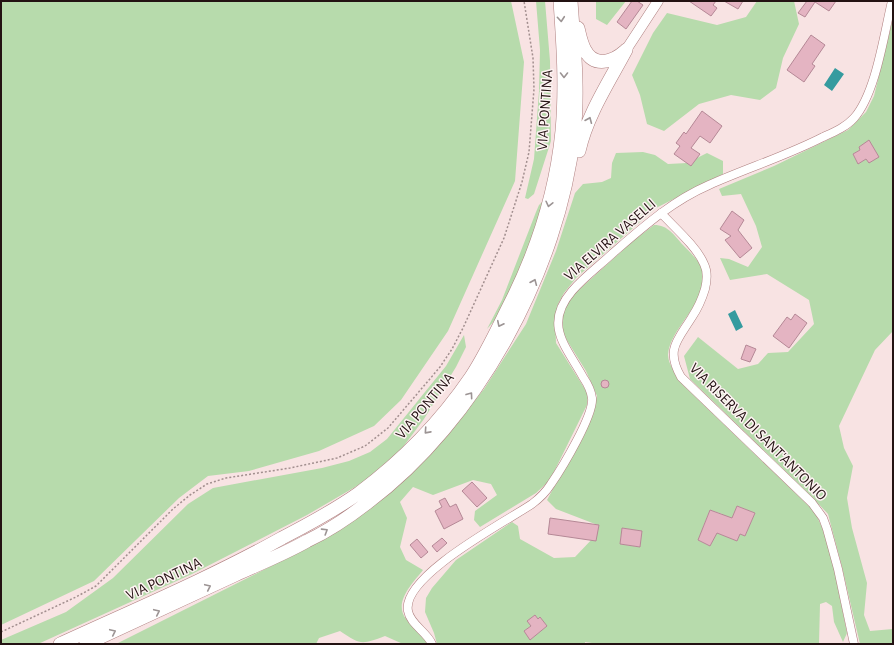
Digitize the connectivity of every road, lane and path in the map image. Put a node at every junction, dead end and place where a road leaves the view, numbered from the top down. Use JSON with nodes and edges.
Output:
{"nodes":[{"id":1,"x":524,"y":1,"type":"edge"},
{"id":2,"x":658,"y":1,"type":"edge"},
{"id":3,"x":892,"y":1,"type":"edge"},
{"id":4,"x":567,"y":2,"type":"edge"},
{"id":5,"x":626,"y":50,"type":"junction"},
{"id":6,"x":560,"y":210,"type":"junction"},
{"id":7,"x":661,"y":213,"type":"junction"},
{"id":8,"x":1,"y":632,"type":"edge"},
{"id":9,"x":60,"y":644,"type":"edge"},
{"id":10,"x":86,"y":644,"type":"edge"},
{"id":11,"x":432,"y":644,"type":"edge"},
{"id":12,"x":854,"y":644,"type":"edge"}],
"edges":[{"from":1,"to":8,"type":"path"},
{"from":2,"to":5,"type":"street"},
{"from":3,"to":7,"type":"street","name":"VIA ELVIRA VASELLI"},
{"from":4,"to":5,"type":"highway"},
{"from":4,"to":6,"type":"highway","name":"VIA PONTINA"},
{"from":4,"to":9,"type":"highway","name":"VIA PONTINA","one_way":true},
{"from":6,"to":5,"type":"highway","one_way":true},
{"from":10,"to":6,"type":"highway","name":"VIA PONTINA","one_way":true},
{"from":7,"to":11,"type":"street","name":"VIA ELVIRA VASELLI"},
{"from":7,"to":12,"type":"street","name":"VIA RISERVA DI SANT'ANTONIO"}]}
